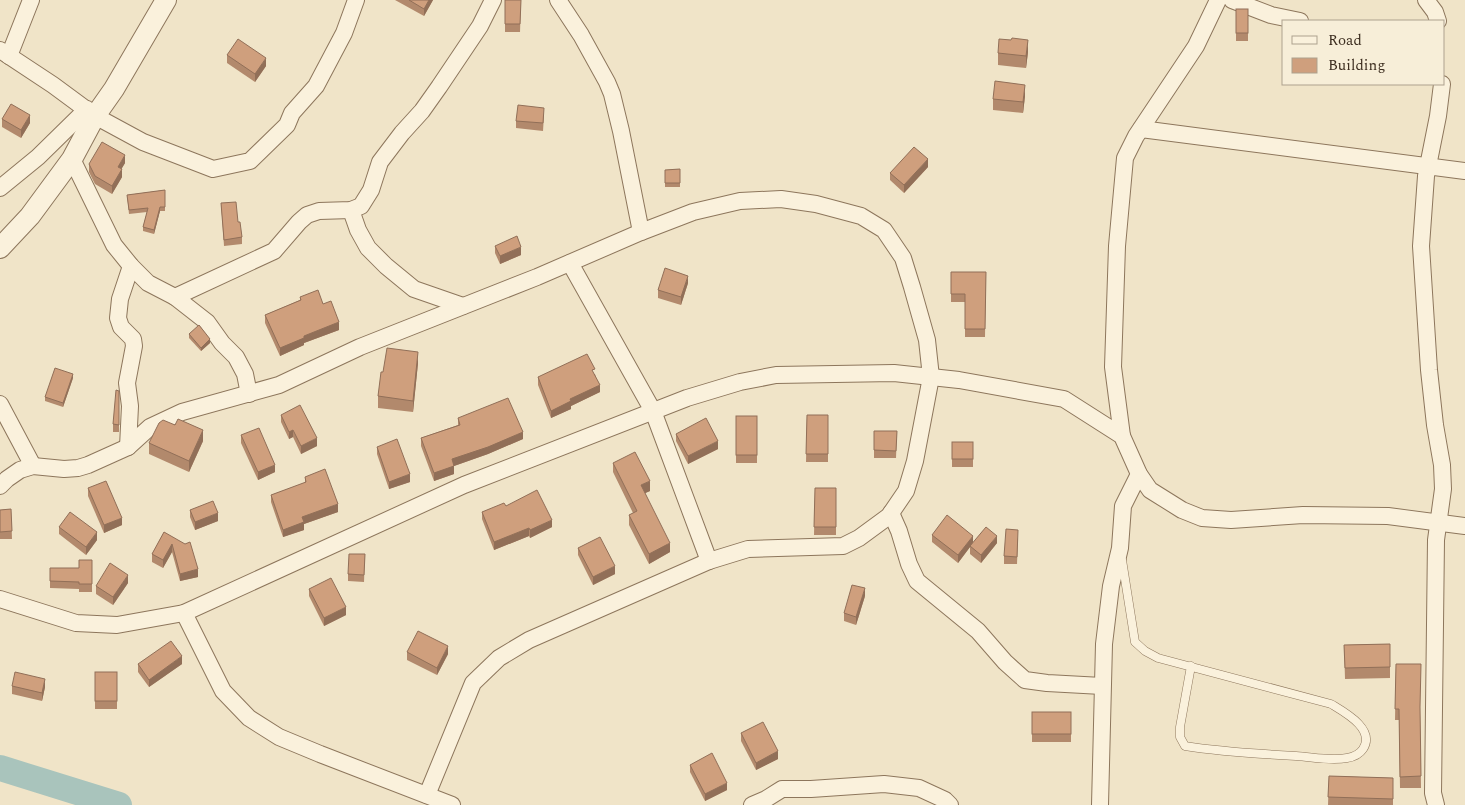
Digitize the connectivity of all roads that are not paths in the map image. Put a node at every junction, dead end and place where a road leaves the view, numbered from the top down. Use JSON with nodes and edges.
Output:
{"nodes":[{"id":1,"x":31,"y":0,"type":"edge"},
{"id":2,"x":166,"y":0,"type":"edge"},
{"id":3,"x":356,"y":0,"type":"edge"},
{"id":4,"x":493,"y":0,"type":"edge"},
{"id":5,"x":558,"y":0,"type":"edge"},
{"id":6,"x":1218,"y":0,"type":"edge"},
{"id":7,"x":1232,"y":0,"type":"edge"},
{"id":8,"x":1426,"y":0,"type":"edge"},
{"id":9,"x":1294,"y":20,"type":"edge"},
{"id":10,"x":1438,"y":20,"type":"edge"},
{"id":11,"x":5,"y":53,"type":"edge"},
{"id":12,"x":1442,"y":85,"type":"edge"},
{"id":13,"x":91,"y":113,"type":"junction"},
{"id":14,"x":1141,"y":129,"type":"junction"},
{"id":15,"x":72,"y":159,"type":"junction"},
{"id":16,"x":1428,"y":168,"type":"junction"},
{"id":17,"x":1465,"y":172,"type":"edge"},
{"id":18,"x":0,"y":188,"type":"edge"},
{"id":19,"x":351,"y":210,"type":"junction"},
{"id":20,"x":641,"y":232,"type":"junction"},
{"id":21,"x":0,"y":248,"type":"edge"},
{"id":22,"x":570,"y":262,"type":"junction"},
{"id":23,"x":131,"y":266,"type":"junction"},
{"id":24,"x":175,"y":297,"type":"junction"},
{"id":25,"x":463,"y":306,"type":"junction"},
{"id":26,"x":931,"y":377,"type":"junction"},
{"id":27,"x":249,"y":394,"type":"junction"},
{"id":28,"x":0,"y":404,"type":"edge"},
{"id":29,"x":653,"y":411,"type":"junction"},
{"id":30,"x":1122,"y":436,"type":"junction"},
{"id":31,"x":128,"y":447,"type":"junction"},
{"id":32,"x":33,"y":466,"type":"junction"},
{"id":33,"x":1139,"y":474,"type":"junction"},
{"id":34,"x":0,"y":486,"type":"edge"},
{"id":35,"x":891,"y":513,"type":"junction"},
{"id":36,"x":1438,"y":522,"type":"junction"},
{"id":37,"x":1465,"y":526,"type":"edge"},
{"id":38,"x":1120,"y":548,"type":"junction"},
{"id":39,"x":709,"y":561,"type":"junction"},
{"id":40,"x":0,"y":599,"type":"edge"},
{"id":41,"x":184,"y":614,"type":"junction"},
{"id":42,"x":1191,"y":666,"type":"junction"},
{"id":43,"x":1102,"y":686,"type":"junction"},
{"id":44,"x":427,"y":795,"type":"junction"},
{"id":45,"x":452,"y":805,"type":"edge"},
{"id":46,"x":752,"y":805,"type":"edge"},
{"id":47,"x":950,"y":805,"type":"edge"},
{"id":48,"x":1100,"y":805,"type":"edge"},
{"id":49,"x":1436,"y":805,"type":"edge"}],
"edges":[{"from":1,"to":11,"type":"street"},
{"from":2,"to":13,"type":"street"},
{"from":3,"to":13,"type":"street"},
{"from":4,"to":19,"type":"street"},
{"from":5,"to":20,"type":"street"},
{"from":6,"to":14,"type":"street"},
{"from":7,"to":9,"type":"street"},
{"from":8,"to":10,"type":"street"},
{"from":11,"to":13,"type":"street"},
{"from":12,"to":16,"type":"street"},
{"from":13,"to":15,"type":"street"},
{"from":13,"to":18,"type":"street"},
{"from":14,"to":16,"type":"street"},
{"from":14,"to":30,"type":"street"},
{"from":15,"to":21,"type":"street"},
{"from":15,"to":23,"type":"street"},
{"from":16,"to":17,"type":"street"},
{"from":16,"to":36,"type":"street"},
{"from":19,"to":24,"type":"street"},
{"from":19,"to":25,"type":"street"},
{"from":20,"to":22,"type":"street"},
{"from":20,"to":26,"type":"street"},
{"from":22,"to":25,"type":"street"},
{"from":22,"to":29,"type":"street"},
{"from":23,"to":24,"type":"street"},
{"from":23,"to":31,"type":"street"},
{"from":24,"to":27,"type":"street"},
{"from":25,"to":27,"type":"street"},
{"from":26,"to":29,"type":"street"},
{"from":26,"to":30,"type":"street"},
{"from":26,"to":35,"type":"street"},
{"from":27,"to":31,"type":"street"},
{"from":28,"to":32,"type":"street"},
{"from":29,"to":39,"type":"street"},
{"from":29,"to":41,"type":"street"},
{"from":30,"to":33,"type":"street"},
{"from":31,"to":32,"type":"street"},
{"from":32,"to":34,"type":"street"},
{"from":33,"to":36,"type":"street"},
{"from":33,"to":38,"type":"street"},
{"from":35,"to":39,"type":"street"},
{"from":35,"to":43,"type":"street"},
{"from":36,"to":37,"type":"street"},
{"from":36,"to":49,"type":"street"},
{"from":38,"to":42,"type":"lane"},
{"from":38,"to":43,"type":"street"},
{"from":39,"to":44,"type":"street"},
{"from":40,"to":41,"type":"street"},
{"from":41,"to":44,"type":"street"},
{"from":42,"to":42,"type":"lane"},
{"from":43,"to":48,"type":"street"},
{"from":44,"to":45,"type":"street"},
{"from":46,"to":47,"type":"street"}]}
